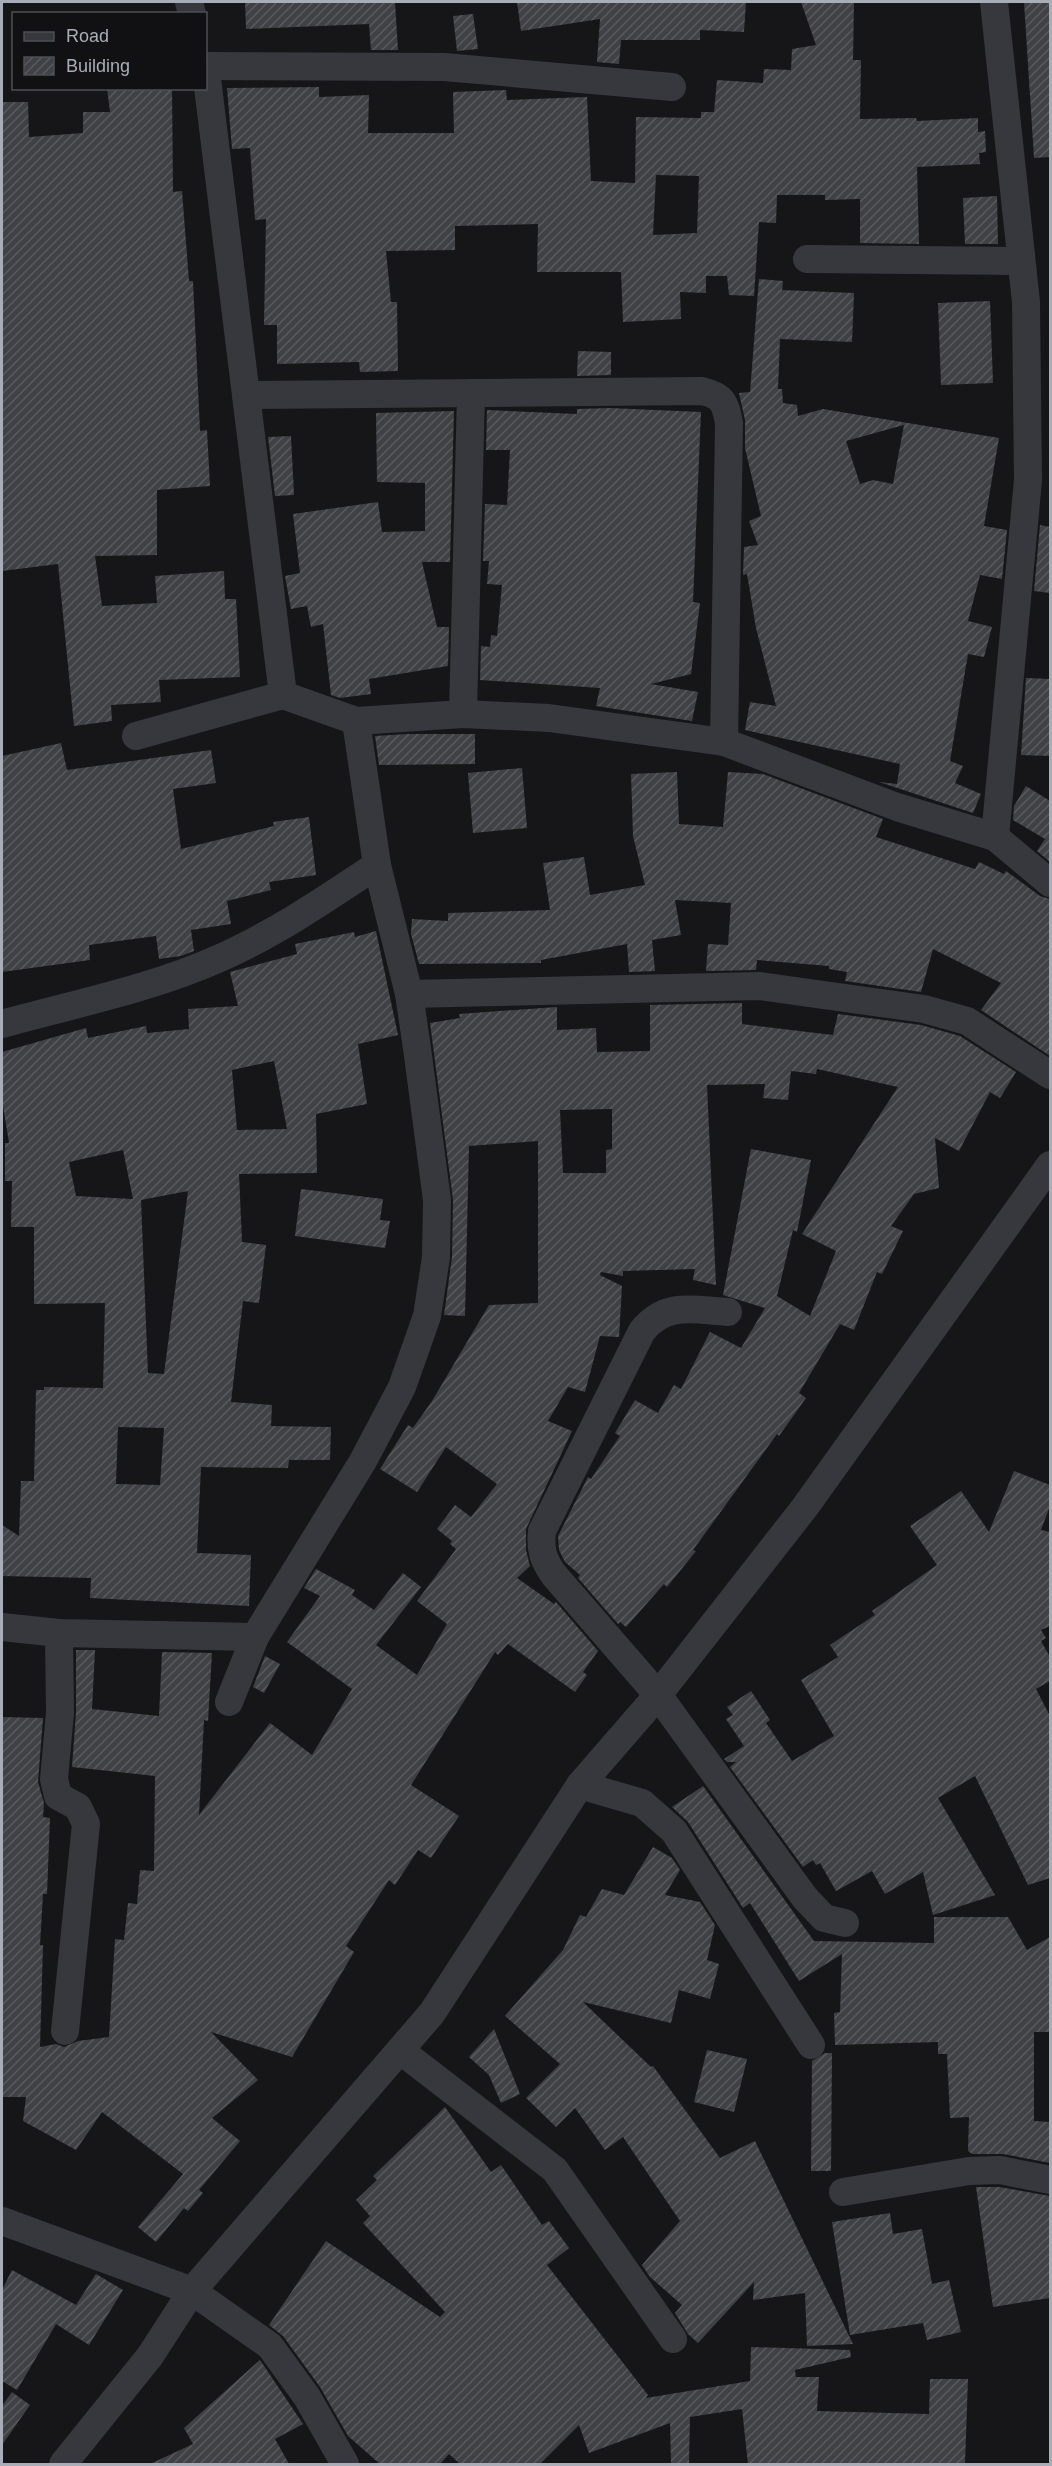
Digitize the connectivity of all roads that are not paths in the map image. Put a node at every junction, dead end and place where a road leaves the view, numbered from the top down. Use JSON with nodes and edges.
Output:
{"nodes":[{"id":1,"x":994,"y":2,"type":"edge"},
{"id":2,"x":207,"y":66,"type":"edge"},
{"id":3,"x":207,"y":79,"type":"edge"},
{"id":4,"x":672,"y":87,"type":"dead end"},
{"id":5,"x":807,"y":259,"type":"dead end"},
{"id":6,"x":1021,"y":261,"type":"junction"},
{"id":7,"x":471,"y":393,"type":"junction"},
{"id":8,"x":246,"y":395,"type":"junction"},
{"id":9,"x":283,"y":695,"type":"junction"},
{"id":10,"x":463,"y":714,"type":"junction"},
{"id":11,"x":356,"y":721,"type":"junction"},
{"id":12,"x":136,"y":736,"type":"dead end"},
{"id":13,"x":724,"y":742,"type":"junction"},
{"id":14,"x":995,"y":837,"type":"junction"},
{"id":15,"x":377,"y":866,"type":"junction"},
{"id":16,"x":1050,"y":883,"type":"edge"},
{"id":17,"x":409,"y":994,"type":"junction"},
{"id":18,"x":2,"y":1024,"type":"edge"},
{"id":19,"x":1050,"y":1075,"type":"edge"},
{"id":20,"x":1050,"y":1165,"type":"edge"},
{"id":21,"x":728,"y":1312,"type":"dead end"},
{"id":22,"x":2,"y":1627,"type":"edge"},
{"id":23,"x":59,"y":1633,"type":"junction"},
{"id":24,"x":255,"y":1637,"type":"junction"},
{"id":25,"x":657,"y":1695,"type":"junction"},
{"id":26,"x":229,"y":1702,"type":"dead end"},
{"id":27,"x":580,"y":1785,"type":"junction"},
{"id":28,"x":845,"y":1923,"type":"dead end"},
{"id":29,"x":65,"y":2031,"type":"dead end"},
{"id":30,"x":811,"y":2045,"type":"dead end"},
{"id":31,"x":401,"y":2051,"type":"junction"},
{"id":32,"x":1050,"y":2180,"type":"edge"},
{"id":33,"x":843,"y":2192,"type":"dead end"},
{"id":34,"x":2,"y":2221,"type":"edge"},
{"id":35,"x":192,"y":2291,"type":"junction"},
{"id":36,"x":673,"y":2338,"type":"dead end"},
{"id":37,"x":63,"y":2464,"type":"edge"},
{"id":38,"x":345,"y":2464,"type":"edge"}],
"edges":[{"from":1,"to":6,"type":"street"},
{"from":2,"to":4,"type":"street"},
{"from":3,"to":8,"type":"street"},
{"from":5,"to":6,"type":"street"},
{"from":6,"to":14,"type":"street"},
{"from":7,"to":8,"type":"street"},
{"from":7,"to":10,"type":"street"},
{"from":7,"to":13,"type":"street"},
{"from":8,"to":9,"type":"street"},
{"from":9,"to":11,"type":"street"},
{"from":9,"to":12,"type":"street"},
{"from":10,"to":11,"type":"street"},
{"from":10,"to":13,"type":"street"},
{"from":11,"to":15,"type":"street"},
{"from":13,"to":14,"type":"street"},
{"from":14,"to":16,"type":"street"},
{"from":15,"to":17,"type":"street"},
{"from":15,"to":18,"type":"street"},
{"from":17,"to":19,"type":"street"},
{"from":17,"to":24,"type":"street"},
{"from":20,"to":25,"type":"street"},
{"from":21,"to":25,"type":"street"},
{"from":22,"to":23,"type":"street"},
{"from":23,"to":24,"type":"street"},
{"from":23,"to":29,"type":"street"},
{"from":24,"to":26,"type":"street"},
{"from":25,"to":27,"type":"street"},
{"from":25,"to":28,"type":"street"},
{"from":27,"to":30,"type":"street"},
{"from":27,"to":31,"type":"street"},
{"from":31,"to":35,"type":"street"},
{"from":31,"to":36,"type":"street"},
{"from":32,"to":33,"type":"street"},
{"from":34,"to":35,"type":"street"},
{"from":35,"to":37,"type":"street"},
{"from":35,"to":38,"type":"street"}]}
